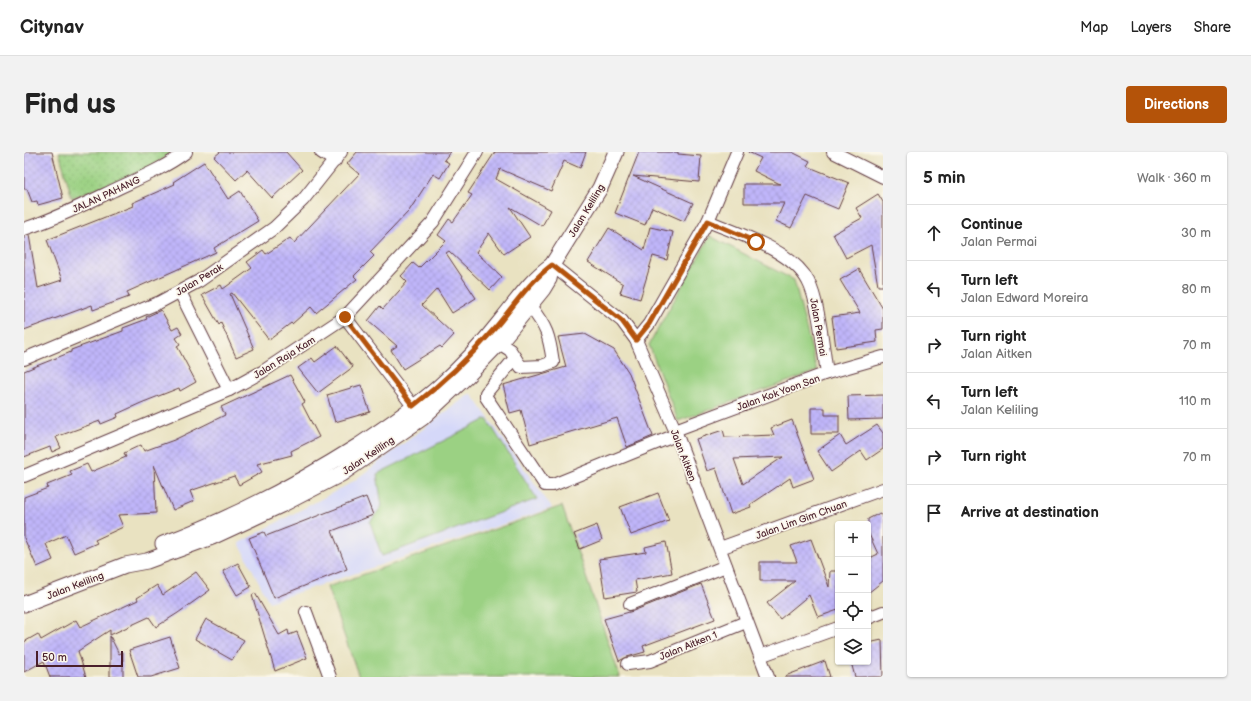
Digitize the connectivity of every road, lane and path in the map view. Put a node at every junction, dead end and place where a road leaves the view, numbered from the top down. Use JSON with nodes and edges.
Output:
{"nodes":[{"id":1,"x":186,"y":152,"type":"edge"},
{"id":2,"x":321,"y":152,"type":"edge"},
{"id":3,"x":477,"y":152,"type":"edge"},
{"id":4,"x":616,"y":152,"type":"edge"},
{"id":5,"x":737,"y":152,"type":"edge"},
{"id":6,"x":833,"y":152,"type":"edge"},
{"id":7,"x":338,"y":157,"type":"edge"},
{"id":8,"x":883,"y":177,"type":"edge"},
{"id":9,"x":708,"y":221,"type":"junction"},
{"id":10,"x":24,"y":229,"type":"edge"},
{"id":11,"x":552,"y":265,"type":"junction"},
{"id":12,"x":180,"y":292,"type":"junction"},
{"id":13,"x":530,"y":306,"type":"junction"},
{"id":14,"x":345,"y":317,"type":"junction"},
{"id":15,"x":636,"y":340,"type":"junction"},
{"id":16,"x":499,"y":343,"type":"junction"},
{"id":17,"x":883,"y":356,"type":"edge"},
{"id":18,"x":515,"y":358,"type":"junction"},
{"id":19,"x":24,"y":359,"type":"edge"},
{"id":20,"x":827,"y":373,"type":"junction"},
{"id":21,"x":229,"y":390,"type":"junction"},
{"id":22,"x":413,"y":406,"type":"junction"},
{"id":23,"x":675,"y":432,"type":"junction"},
{"id":24,"x":24,"y":476,"type":"edge"},
{"id":25,"x":883,"y":489,"type":"edge"},
{"id":26,"x":720,"y":548,"type":"junction"},
{"id":27,"x":125,"y":565,"type":"junction"},
{"id":28,"x":726,"y":566,"type":"junction"},
{"id":29,"x":24,"y":604,"type":"edge"},
{"id":30,"x":630,"y":604,"type":"dead end"},
{"id":31,"x":306,"y":612,"type":"dead end"},
{"id":32,"x":883,"y":612,"type":"edge"},
{"id":33,"x":871,"y":617,"type":"edge"},
{"id":34,"x":746,"y":622,"type":"junction"},
{"id":35,"x":835,"y":629,"type":"edge"},
{"id":36,"x":760,"y":656,"type":"junction"},
{"id":37,"x":628,"y":664,"type":"dead end"},
{"id":38,"x":330,"y":677,"type":"edge"},
{"id":39,"x":768,"y":677,"type":"edge"}],
"edges":[{"from":1,"to":10,"type":"street","name":"JALAN PAHANG"},
{"from":2,"to":7,"type":"street"},
{"from":3,"to":14,"type":"street","name":"Jalan Raja Kam"},
{"from":4,"to":11,"type":"main road","name":"Jalan Keliling"},
{"from":5,"to":9,"type":"street"},
{"from":6,"to":8,"type":"street"},
{"from":7,"to":12,"type":"street","name":"Jalan Perak"},
{"from":9,"to":15,"type":"street"},
{"from":9,"to":20,"type":"street","name":"Jalan Permai"},
{"from":11,"to":13,"type":"main road","name":"Jalan Keliling"},
{"from":11,"to":15,"type":"street","name":"Jalan Aitken"},
{"from":11,"to":22,"type":"main road","name":"Jalan Keliling"},
{"from":12,"to":19,"type":"street","name":"Jalan Perak"},
{"from":12,"to":21,"type":"street"},
{"from":13,"to":16,"type":"main road","name":"Jalan Keliling"},
{"from":13,"to":18,"type":"street"},
{"from":14,"to":21,"type":"street","name":"Jalan Raja Kam"},
{"from":14,"to":22,"type":"street"},
{"from":15,"to":23,"type":"street","name":"Jalan Aitken"},
{"from":16,"to":18,"type":"street"},
{"from":16,"to":27,"type":"main road","name":"Jalan Keliling"},
{"from":17,"to":20,"type":"street","name":"Jalan Kok Yoon San"},
{"from":18,"to":23,"type":"street","name":"Jalan Kok Yoon San"},
{"from":20,"to":23,"type":"street","name":"Jalan Kok Yoon San"},
{"from":21,"to":24,"type":"street","name":"Jalan Raja Kam"},
{"from":22,"to":27,"type":"main road","name":"Jalan Keliling"},
{"from":23,"to":26,"type":"street","name":"Jalan Aitken"},
{"from":25,"to":26,"type":"street","name":"Jalan Lim Gim Chuan"},
{"from":26,"to":28,"type":"street","name":"Jalan Aitken"},
{"from":27,"to":29,"type":"main road","name":"Jalan Keliling"},
{"from":28,"to":30,"type":"street"},
{"from":28,"to":34,"type":"street","name":"Jalan Aitken"},
{"from":31,"to":38,"type":"street"},
{"from":32,"to":33,"type":"street"},
{"from":34,"to":36,"type":"street","name":"Jalan Aitken"},
{"from":34,"to":37,"type":"street","name":"Jalan Aitken 1"},
{"from":35,"to":36,"type":"street"},
{"from":36,"to":39,"type":"street","name":"Jalan Aitken"}]}
